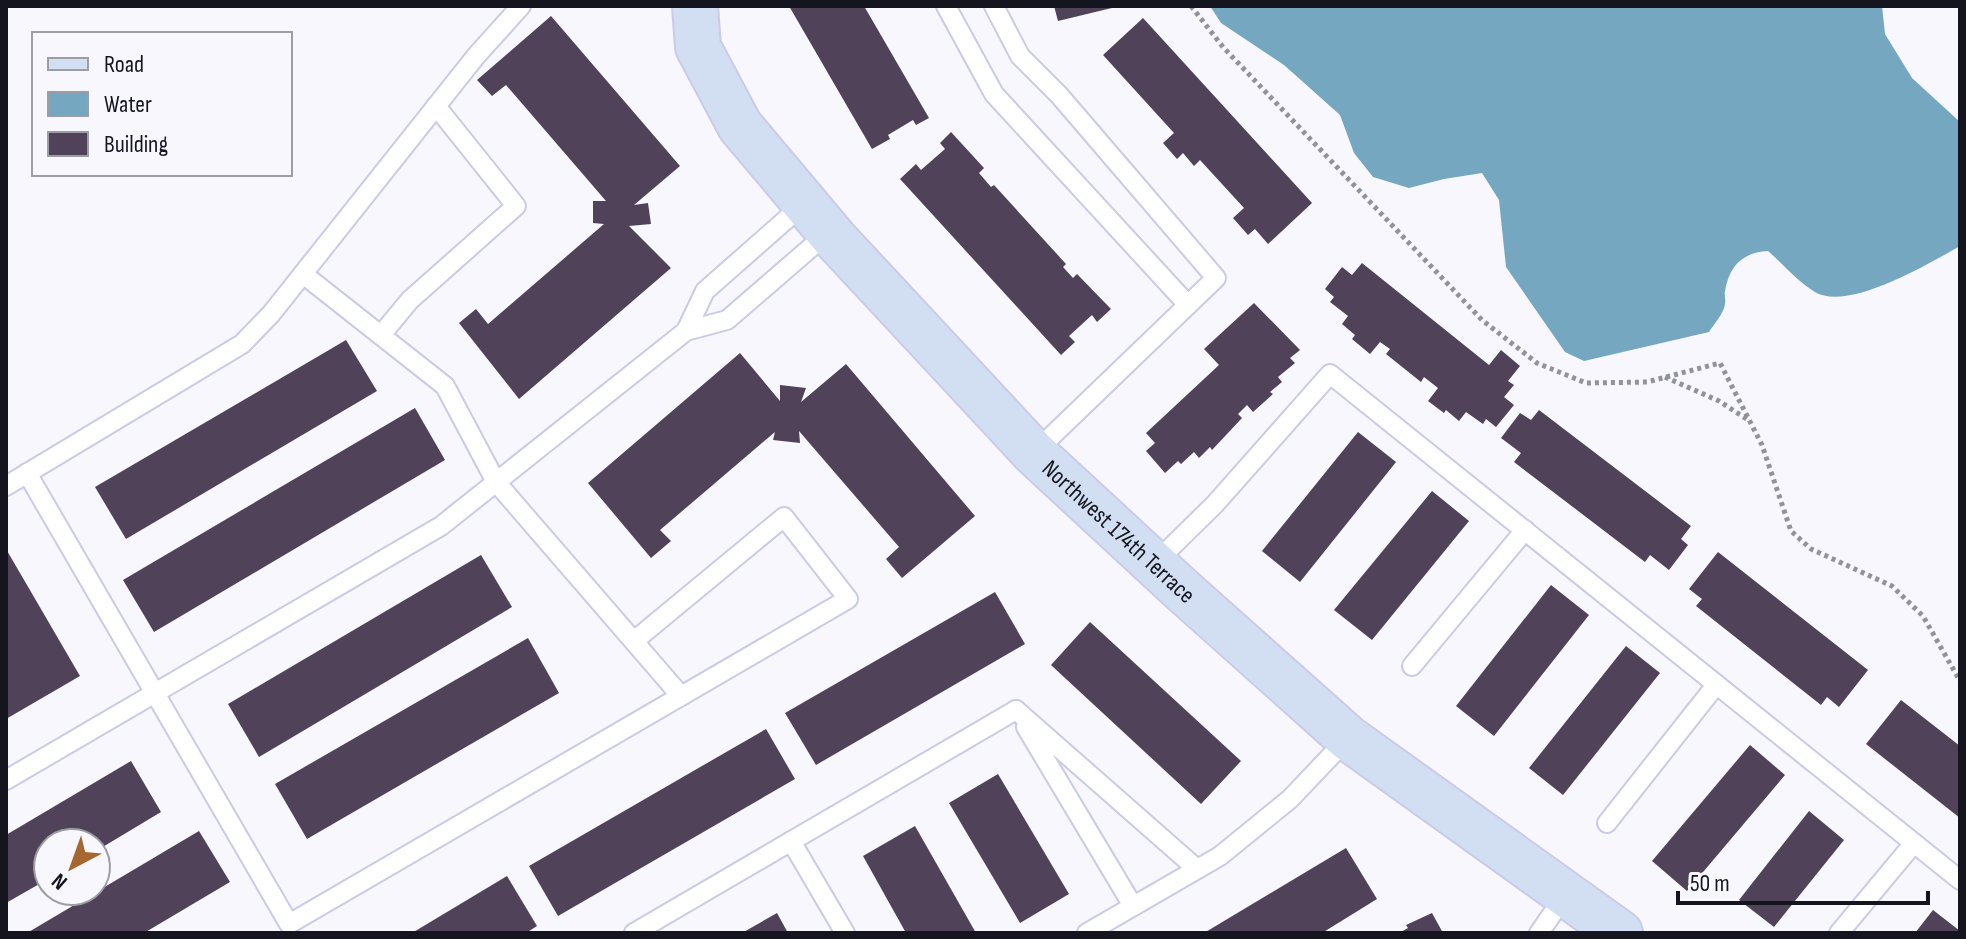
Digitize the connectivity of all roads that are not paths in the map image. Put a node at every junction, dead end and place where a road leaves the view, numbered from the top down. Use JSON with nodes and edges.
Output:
{"nodes":[{"id":1,"x":521,"y":6,"type":"edge"},
{"id":2,"x":946,"y":6,"type":"edge"},
{"id":3,"x":994,"y":6,"type":"edge"},
{"id":4,"x":697,"y":27,"type":"edge"},
{"id":5,"x":436,"y":106,"type":"junction"},
{"id":6,"x":818,"y":217,"type":"junction"},
{"id":7,"x":303,"y":274,"type":"junction"},
{"id":8,"x":1188,"y":305,"type":"junction"},
{"id":9,"x":686,"y":331,"type":"junction"},
{"id":10,"x":381,"y":335,"type":"junction"},
{"id":11,"x":1034,"y":453,"type":"junction"},
{"id":12,"x":27,"y":473,"type":"junction"},
{"id":13,"x":496,"y":482,"type":"junction"},
{"id":14,"x":6,"y":486,"type":"edge"},
{"id":15,"x":1525,"y":530,"type":"junction"},
{"id":16,"x":1155,"y":563,"type":"junction"},
{"id":17,"x":634,"y":641,"type":"junction"},
{"id":18,"x":1412,"y":666,"type":"dead end"},
{"id":19,"x":1716,"y":685,"type":"junction"},
{"id":20,"x":156,"y":693,"type":"junction"},
{"id":21,"x":681,"y":696,"type":"junction"},
{"id":22,"x":1016,"y":710,"type":"junction"},
{"id":23,"x":1348,"y":738,"type":"junction"},
{"id":24,"x":6,"y":780,"type":"edge"},
{"id":25,"x":1607,"y":823,"type":"dead end"},
{"id":26,"x":791,"y":841,"type":"junction"},
{"id":27,"x":1914,"y":843,"type":"junction"},
{"id":28,"x":1197,"y":869,"type":"junction"},
{"id":29,"x":1960,"y":880,"type":"edge"},
{"id":30,"x":1566,"y":894,"type":"junction"},
{"id":31,"x":1133,"y":906,"type":"junction"},
{"id":32,"x":634,"y":933,"type":"edge"},
{"id":33,"x":845,"y":933,"type":"edge"},
{"id":34,"x":1087,"y":933,"type":"edge"},
{"id":35,"x":1539,"y":933,"type":"edge"},
{"id":36,"x":1620,"y":933,"type":"edge"},
{"id":37,"x":1839,"y":933,"type":"edge"}],
"edges":[{"from":1,"to":5,"type":"lane"},
{"from":2,"to":8,"type":"lane"},
{"from":3,"to":8,"type":"lane"},
{"from":4,"to":6,"type":"street","name":"Northwest 174th Terrace"},
{"from":5,"to":7,"type":"lane"},
{"from":5,"to":10,"type":"lane"},
{"from":6,"to":9,"type":"lane"},
{"from":6,"to":9,"type":"lane"},
{"from":6,"to":11,"type":"street","name":"Northwest 174th Terrace"},
{"from":7,"to":10,"type":"lane"},
{"from":7,"to":12,"type":"lane"},
{"from":8,"to":11,"type":"lane"},
{"from":9,"to":13,"type":"lane"},
{"from":10,"to":13,"type":"lane"},
{"from":11,"to":16,"type":"street","name":"Northwest 174th Terrace"},
{"from":12,"to":14,"type":"lane"},
{"from":12,"to":20,"type":"lane"},
{"from":13,"to":17,"type":"lane"},
{"from":13,"to":20,"type":"lane"},
{"from":15,"to":16,"type":"lane"},
{"from":15,"to":18,"type":"lane"},
{"from":15,"to":19,"type":"lane"},
{"from":16,"to":23,"type":"street","name":"Northwest 174th Terrace"},
{"from":17,"to":21,"type":"lane"},
{"from":17,"to":21,"type":"lane"},
{"from":19,"to":25,"type":"lane"},
{"from":19,"to":27,"type":"lane"},
{"from":20,"to":21,"type":"lane"},
{"from":20,"to":24,"type":"lane"},
{"from":22,"to":26,"type":"lane"},
{"from":22,"to":28,"type":"lane"},
{"from":22,"to":31,"type":"lane"},
{"from":23,"to":28,"type":"lane"},
{"from":23,"to":30,"type":"street","name":"Northwest 174th Terrace"},
{"from":26,"to":32,"type":"lane"},
{"from":26,"to":33,"type":"lane"},
{"from":27,"to":29,"type":"lane"},
{"from":27,"to":37,"type":"lane"},
{"from":28,"to":31,"type":"lane"},
{"from":30,"to":35,"type":"lane"},
{"from":30,"to":36,"type":"street","name":"Northwest 174th Terrace"},
{"from":31,"to":34,"type":"lane"}]}
